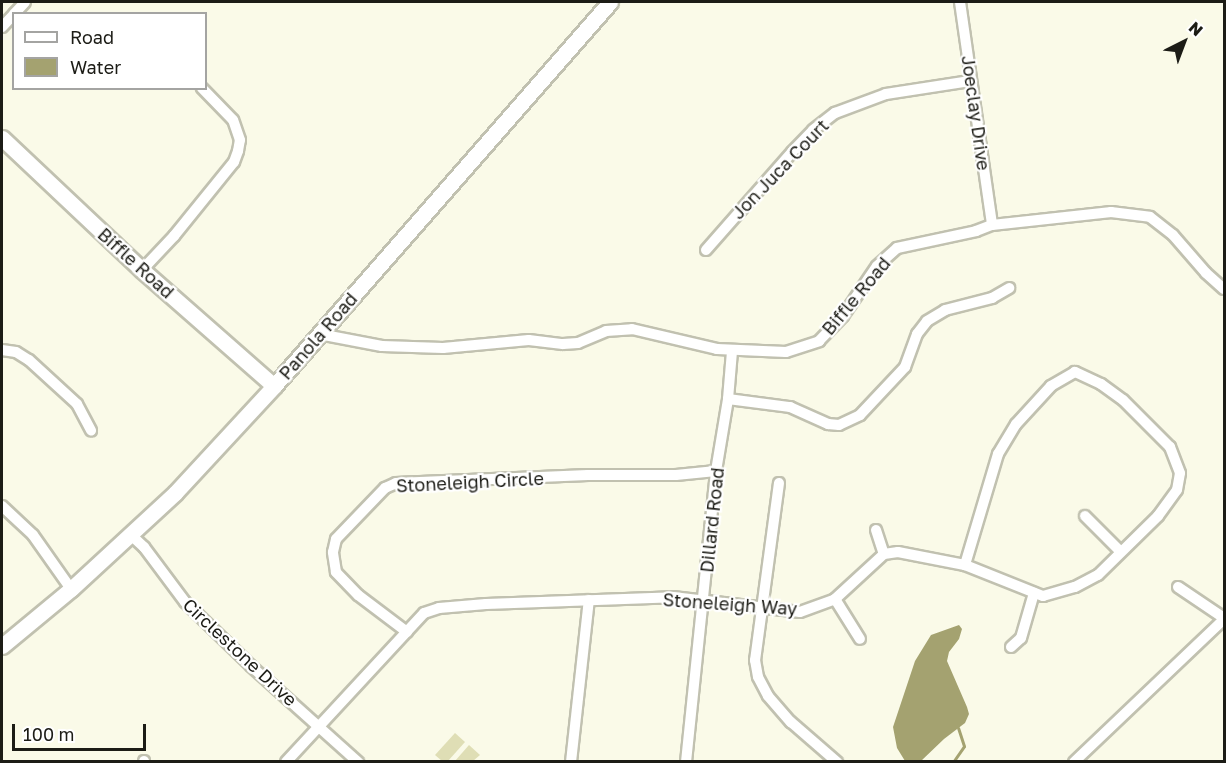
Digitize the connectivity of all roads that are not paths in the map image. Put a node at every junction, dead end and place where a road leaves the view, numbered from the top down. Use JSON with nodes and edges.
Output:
{"nodes":[{"id":1,"x":610,"y":2,"type":"edge"},
{"id":2,"x":960,"y":2,"type":"edge"},
{"id":3,"x":970,"y":81,"type":"junction"},
{"id":4,"x":204,"y":90,"type":"edge"},
{"id":5,"x":2,"y":138,"type":"edge"},
{"id":6,"x":992,"y":225,"type":"junction"},
{"id":7,"x":706,"y":250,"type":"dead end"},
{"id":8,"x":141,"y":270,"type":"junction"},
{"id":9,"x":1009,"y":288,"type":"dead end"},
{"id":10,"x":1224,"y":289,"type":"edge"},
{"id":11,"x":319,"y":334,"type":"junction"},
{"id":12,"x":2,"y":350,"type":"edge"},
{"id":13,"x":732,"y":351,"type":"junction"},
{"id":14,"x":274,"y":386,"type":"junction"},
{"id":15,"x":728,"y":399,"type":"junction"},
{"id":16,"x":91,"y":430,"type":"dead end"},
{"id":17,"x":716,"y":471,"type":"junction"},
{"id":18,"x":779,"y":483,"type":"dead end"},
{"id":19,"x":2,"y":506,"type":"edge"},
{"id":20,"x":1085,"y":516,"type":"dead end"},
{"id":21,"x":876,"y":530,"type":"dead end"},
{"id":22,"x":131,"y":535,"type":"junction"},
{"id":23,"x":1120,"y":551,"type":"junction"},
{"id":24,"x":884,"y":554,"type":"junction"},
{"id":25,"x":965,"y":565,"type":"junction"},
{"id":26,"x":1178,"y":587,"type":"dead end"},
{"id":27,"x":71,"y":589,"type":"junction"},
{"id":28,"x":1034,"y":593,"type":"junction"},
{"id":29,"x":835,"y":599,"type":"junction"},
{"id":30,"x":589,"y":600,"type":"junction"},
{"id":31,"x":704,"y":600,"type":"junction"},
{"id":32,"x":762,"y":606,"type":"junction"},
{"id":33,"x":1224,"y":618,"type":"edge"},
{"id":34,"x":407,"y":632,"type":"junction"},
{"id":35,"x":860,"y":639,"type":"dead end"},
{"id":36,"x":2,"y":646,"type":"edge"},
{"id":37,"x":1011,"y":647,"type":"dead end"},
{"id":38,"x":320,"y":725,"type":"junction"},
{"id":39,"x":286,"y":762,"type":"edge"},
{"id":40,"x":358,"y":762,"type":"edge"},
{"id":41,"x":572,"y":762,"type":"edge"},
{"id":42,"x":686,"y":762,"type":"edge"},
{"id":43,"x":837,"y":762,"type":"edge"},
{"id":44,"x":1074,"y":762,"type":"edge"}],
"edges":[{"from":1,"to":11,"type":"main road","name":"Panola Road"},
{"from":2,"to":3,"type":"street","name":"Joeclay Drive"},
{"from":3,"to":6,"type":"street","name":"Joeclay Drive"},
{"from":3,"to":7,"type":"street","name":"Jon Juca Court"},
{"from":4,"to":8,"type":"street"},
{"from":5,"to":8,"type":"main road","name":"Biffle Road"},
{"from":6,"to":10,"type":"street","name":"Biffle Road"},
{"from":6,"to":13,"type":"street","name":"Biffle Road"},
{"from":8,"to":14,"type":"main road","name":"Biffle Road"},
{"from":9,"to":15,"type":"street"},
{"from":11,"to":13,"type":"street","name":"Biffle Road"},
{"from":11,"to":14,"type":"main road","name":"Panola Road"},
{"from":12,"to":16,"type":"street"},
{"from":13,"to":15,"type":"street","name":"Dillard Road"},
{"from":14,"to":22,"type":"main road","name":"Panola Road"},
{"from":15,"to":17,"type":"street","name":"Dillard Road"},
{"from":17,"to":31,"type":"street","name":"Dillard Road"},
{"from":17,"to":34,"type":"street","name":"Stoneleigh Circle"},
{"from":18,"to":32,"type":"street"},
{"from":19,"to":27,"type":"street"},
{"from":20,"to":23,"type":"street"},
{"from":21,"to":24,"type":"street"},
{"from":22,"to":27,"type":"main road","name":"Panola Road"},
{"from":22,"to":38,"type":"street","name":"Circlestone Drive"},
{"from":23,"to":25,"type":"street"},
{"from":23,"to":28,"type":"street"},
{"from":24,"to":25,"type":"street"},
{"from":24,"to":29,"type":"street","name":"Stoneleigh Way"},
{"from":25,"to":28,"type":"street"},
{"from":26,"to":33,"type":"street"},
{"from":27,"to":36,"type":"main road","name":"Panola Road"},
{"from":28,"to":37,"type":"street"},
{"from":29,"to":32,"type":"street","name":"Stoneleigh Way"},
{"from":29,"to":35,"type":"street"},
{"from":30,"to":31,"type":"street","name":"Stoneleigh Way"},
{"from":30,"to":34,"type":"street","name":"Stoneleigh Way"},
{"from":30,"to":41,"type":"street"},
{"from":31,"to":32,"type":"street","name":"Stoneleigh Way"},
{"from":31,"to":42,"type":"street","name":"Dillard Road"},
{"from":32,"to":43,"type":"street"},
{"from":33,"to":44,"type":"street"},
{"from":34,"to":38,"type":"street","name":"Stoneleigh Way"},
{"from":38,"to":39,"type":"street","name":"Stoneleigh Way"},
{"from":38,"to":40,"type":"street","name":"Circlestone Drive"}]}
